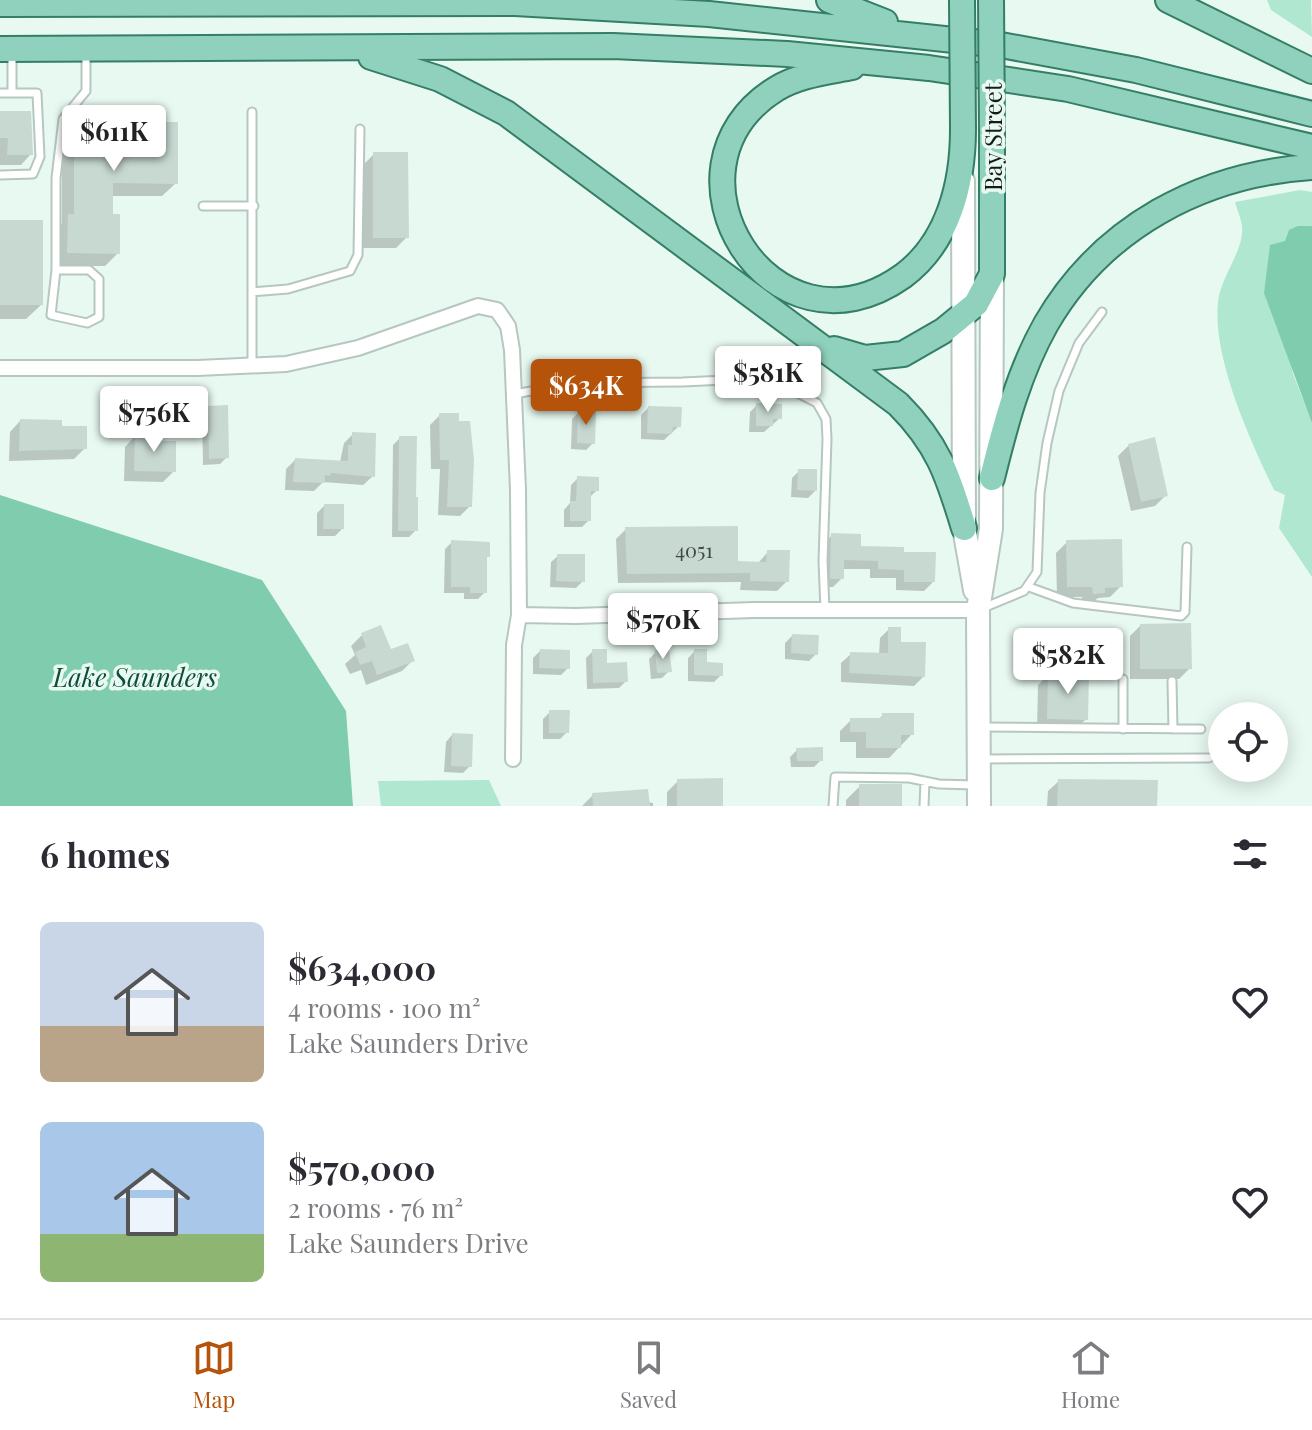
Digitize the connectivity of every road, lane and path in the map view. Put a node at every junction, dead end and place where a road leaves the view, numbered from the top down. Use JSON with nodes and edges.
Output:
{"nodes":[{"id":1,"x":829,"y":0,"type":"edge"},
{"id":2,"x":962,"y":0,"type":"edge"},
{"id":3,"x":991,"y":0,"type":"edge"},
{"id":4,"x":1168,"y":0,"type":"edge"},
{"id":5,"x":346,"y":1,"type":"edge"},
{"id":6,"x":0,"y":4,"type":"edge"},
{"id":7,"x":913,"y":33,"type":"junction"},
{"id":8,"x":6,"y":49,"type":"edge"},
{"id":9,"x":86,"y":49,"type":"junction"},
{"id":10,"x":341,"y":49,"type":"junction"},
{"id":11,"x":874,"y":62,"type":"junction"},
{"id":12,"x":1312,"y":71,"type":"edge"},
{"id":13,"x":12,"y":92,"type":"junction"},
{"id":14,"x":0,"y":93,"type":"edge"},
{"id":15,"x":252,"y":112,"type":"dead end"},
{"id":16,"x":1312,"y":114,"type":"edge"},
{"id":17,"x":360,"y":129,"type":"dead end"},
{"id":18,"x":1312,"y":147,"type":"edge"},
{"id":19,"x":963,"y":164,"type":"junction"},
{"id":20,"x":1312,"y":167,"type":"edge"},
{"id":21,"x":0,"y":175,"type":"edge"},
{"id":22,"x":203,"y":206,"type":"dead end"},
{"id":23,"x":254,"y":206,"type":"junction"},
{"id":24,"x":56,"y":270,"type":"junction"},
{"id":25,"x":992,"y":274,"type":"junction"},
{"id":26,"x":252,"y":292,"type":"junction"},
{"id":27,"x":1102,"y":312,"type":"dead end"},
{"id":28,"x":963,"y":316,"type":"junction"},
{"id":29,"x":813,"y":340,"type":"junction"},
{"id":30,"x":252,"y":365,"type":"junction"},
{"id":31,"x":0,"y":368,"type":"edge"},
{"id":32,"x":514,"y":394,"type":"junction"},
{"id":33,"x":992,"y":478,"type":"junction"},
{"id":34,"x":964,"y":528,"type":"junction"},
{"id":35,"x":1187,"y":547,"type":"dead end"},
{"id":36,"x":1029,"y":587,"type":"junction"},
{"id":37,"x":825,"y":610,"type":"junction"},
{"id":38,"x":978,"y":610,"type":"junction"},
{"id":39,"x":519,"y":615,"type":"junction"},
{"id":40,"x":1123,"y":679,"type":"dead end"},
{"id":41,"x":1172,"y":681,"type":"dead end"},
{"id":42,"x":979,"y":727,"type":"junction"},
{"id":43,"x":1123,"y":729,"type":"junction"},
{"id":44,"x":1173,"y":729,"type":"junction"},
{"id":45,"x":1201,"y":729,"type":"dead end"},
{"id":46,"x":1208,"y":758,"type":"edge"},
{"id":47,"x":513,"y":759,"type":"dead end"},
{"id":48,"x":979,"y":759,"type":"junction"},
{"id":49,"x":925,"y":781,"type":"junction"},
{"id":50,"x":979,"y":796,"type":"edge"},
{"id":51,"x":833,"y":806,"type":"edge"},
{"id":52,"x":924,"y":806,"type":"edge"}],
"edges":[{"from":1,"to":7,"type":"main road"},
{"from":2,"to":19,"type":"main road","name":"Bay Street","bridge":true},
{"from":3,"to":25,"type":"main road","name":"Bay Street","bridge":true},
{"from":4,"to":12,"type":"main road"},
{"from":5,"to":6,"type":"main road"},
{"from":5,"to":7,"type":"main road"},
{"from":7,"to":16,"type":"main road"},
{"from":8,"to":9,"type":"main road"},
{"from":8,"to":13,"type":"lane"},
{"from":9,"to":10,"type":"main road"},
{"from":9,"to":24,"type":"lane"},
{"from":10,"to":11,"type":"main road"},
{"from":10,"to":29,"type":"main road"},
{"from":11,"to":18,"type":"main road"},
{"from":11,"to":19,"type":"main road","name":"Bay Street"},
{"from":13,"to":14,"type":"lane"},
{"from":13,"to":21,"type":"lane"},
{"from":15,"to":23,"type":"lane"},
{"from":17,"to":26,"type":"lane"},
{"from":19,"to":28,"type":"main road"},
{"from":20,"to":33,"type":"main road"},
{"from":22,"to":23,"type":"lane"},
{"from":23,"to":26,"type":"lane"},
{"from":24,"to":24,"type":"lane"},
{"from":25,"to":28,"type":"main road"},
{"from":25,"to":33,"type":"main road"},
{"from":26,"to":30,"type":"lane"},
{"from":27,"to":36,"type":"lane"},
{"from":28,"to":29,"type":"main road"},
{"from":28,"to":34,"type":"main road"},
{"from":29,"to":34,"type":"main road"},
{"from":30,"to":31,"type":"street"},
{"from":30,"to":32,"type":"street"},
{"from":32,"to":37,"type":"lane"},
{"from":32,"to":39,"type":"street"},
{"from":33,"to":38,"type":"main road"},
{"from":34,"to":38,"type":"main road"},
{"from":35,"to":36,"type":"lane"},
{"from":36,"to":38,"type":"lane"},
{"from":37,"to":38,"type":"street"},
{"from":37,"to":39,"type":"street"},
{"from":38,"to":42,"type":"main road"},
{"from":39,"to":47,"type":"street"},
{"from":40,"to":43,"type":"lane"},
{"from":41,"to":44,"type":"lane"},
{"from":42,"to":43,"type":"lane"},
{"from":42,"to":48,"type":"main road"},
{"from":43,"to":44,"type":"lane"},
{"from":44,"to":45,"type":"lane"},
{"from":46,"to":48,"type":"lane"},
{"from":48,"to":50,"type":"main road"},
{"from":49,"to":50,"type":"lane"},
{"from":49,"to":51,"type":"lane"},
{"from":49,"to":52,"type":"lane"}]}
